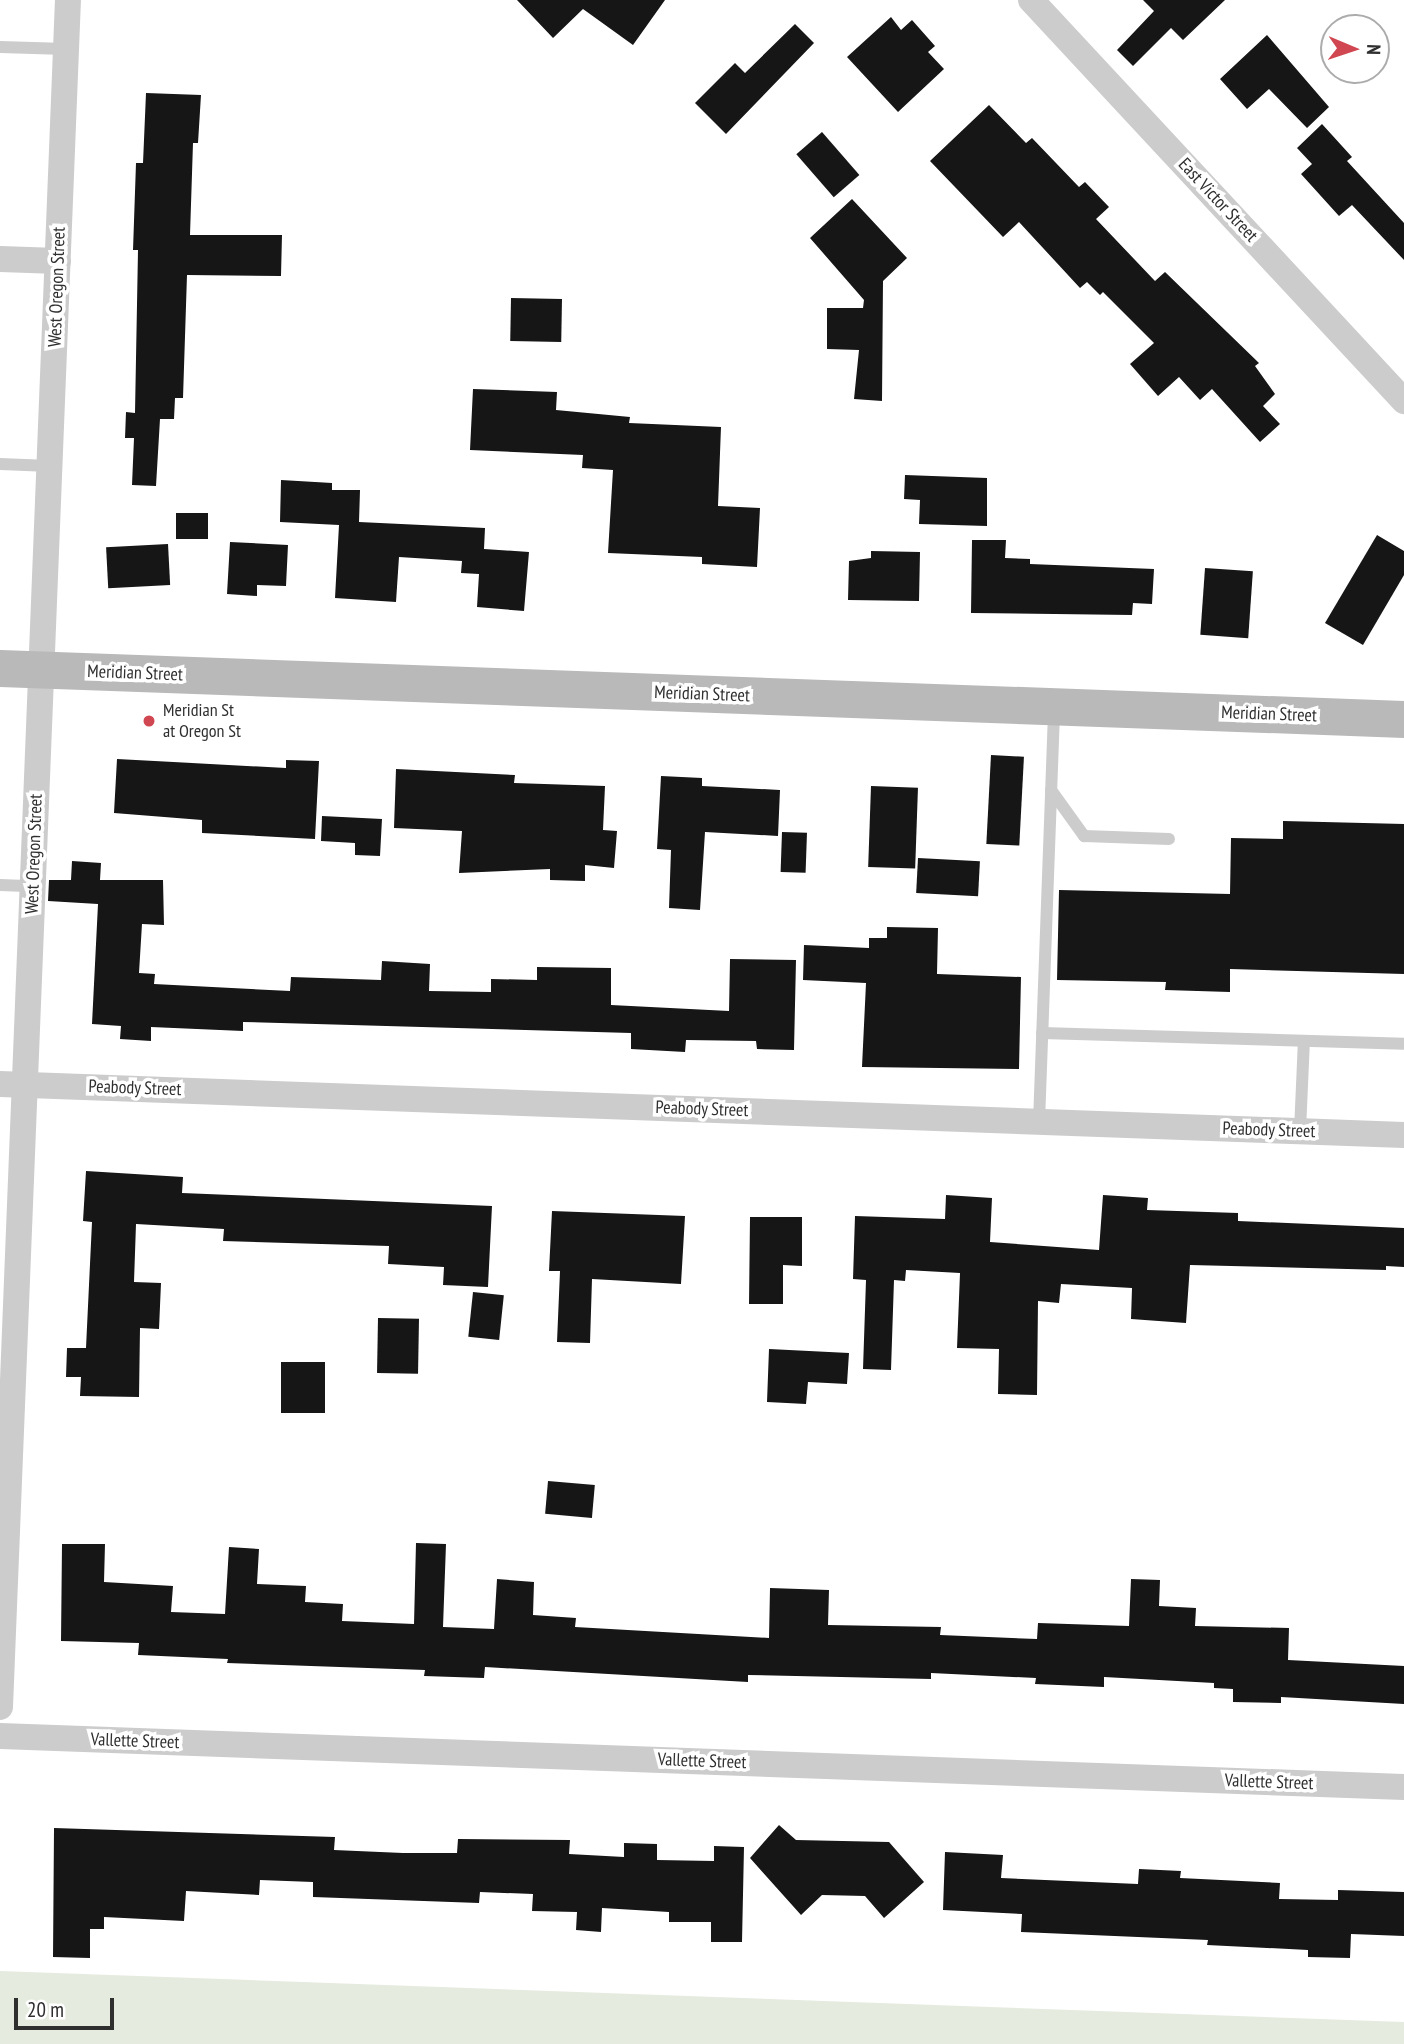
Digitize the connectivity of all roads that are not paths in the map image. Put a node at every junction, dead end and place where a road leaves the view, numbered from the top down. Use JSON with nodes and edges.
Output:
{"nodes":[{"id":1,"x":68,"y":0,"type":"edge"},
{"id":2,"x":1031,"y":0,"type":"edge"},
{"id":3,"x":0,"y":47,"type":"edge"},
{"id":4,"x":66,"y":49,"type":"junction"},
{"id":5,"x":0,"y":259,"type":"edge"},
{"id":6,"x":58,"y":261,"type":"junction"},
{"id":7,"x":1404,"y":401,"type":"edge"},
{"id":8,"x":0,"y":464,"type":"edge"},
{"id":9,"x":50,"y":466,"type":"junction"},
{"id":10,"x":0,"y":668,"type":"edge"},
{"id":11,"x":41,"y":669,"type":"junction"},
{"id":12,"x":1054,"y":706,"type":"junction"},
{"id":13,"x":1404,"y":719,"type":"edge"},
{"id":14,"x":1051,"y":790,"type":"junction"},
{"id":15,"x":1170,"y":839,"type":"dead end"},
{"id":16,"x":0,"y":885,"type":"edge"},
{"id":17,"x":33,"y":886,"type":"junction"},
{"id":18,"x":1042,"y":1033,"type":"junction"},
{"id":19,"x":1304,"y":1041,"type":"junction"},
{"id":20,"x":1404,"y":1044,"type":"edge"},
{"id":21,"x":12,"y":1084,"type":"edge"},
{"id":22,"x":1039,"y":1122,"type":"junction"},
{"id":23,"x":1300,"y":1132,"type":"junction"},
{"id":24,"x":1404,"y":1135,"type":"edge"},
{"id":25,"x":0,"y":1707,"type":"edge"},
{"id":26,"x":0,"y":1736,"type":"edge"},
{"id":27,"x":1404,"y":1787,"type":"edge"}],
"edges":[{"from":1,"to":4,"type":"street","name":"West Oregon Street"},
{"from":2,"to":7,"type":"street","name":"East Victor Street"},
{"from":3,"to":4,"type":"lane"},
{"from":4,"to":6,"type":"street","name":"West Oregon Street"},
{"from":5,"to":6,"type":"street"},
{"from":6,"to":9,"type":"street","name":"West Oregon Street"},
{"from":8,"to":9,"type":"lane"},
{"from":9,"to":11,"type":"street","name":"West Oregon Street"},
{"from":10,"to":11,"type":"main road","name":"Meridian Street"},
{"from":11,"to":12,"type":"main road","name":"Meridian Street"},
{"from":11,"to":17,"type":"street","name":"West Oregon Street"},
{"from":12,"to":13,"type":"main road","name":"Meridian Street"},
{"from":12,"to":14,"type":"lane"},
{"from":14,"to":15,"type":"lane"},
{"from":14,"to":18,"type":"lane"},
{"from":16,"to":17,"type":"lane"},
{"from":17,"to":21,"type":"street","name":"West Oregon Street"},
{"from":18,"to":19,"type":"lane"},
{"from":18,"to":22,"type":"lane"},
{"from":19,"to":20,"type":"lane"},
{"from":19,"to":23,"type":"lane"},
{"from":21,"to":22,"type":"street","name":"Peabody Street"},
{"from":21,"to":25,"type":"street","name":"West Oregon Street"},
{"from":22,"to":23,"type":"street","name":"Peabody Street"},
{"from":23,"to":24,"type":"street","name":"Peabody Street"},
{"from":26,"to":27,"type":"street","name":"Vallette Street"}]}
